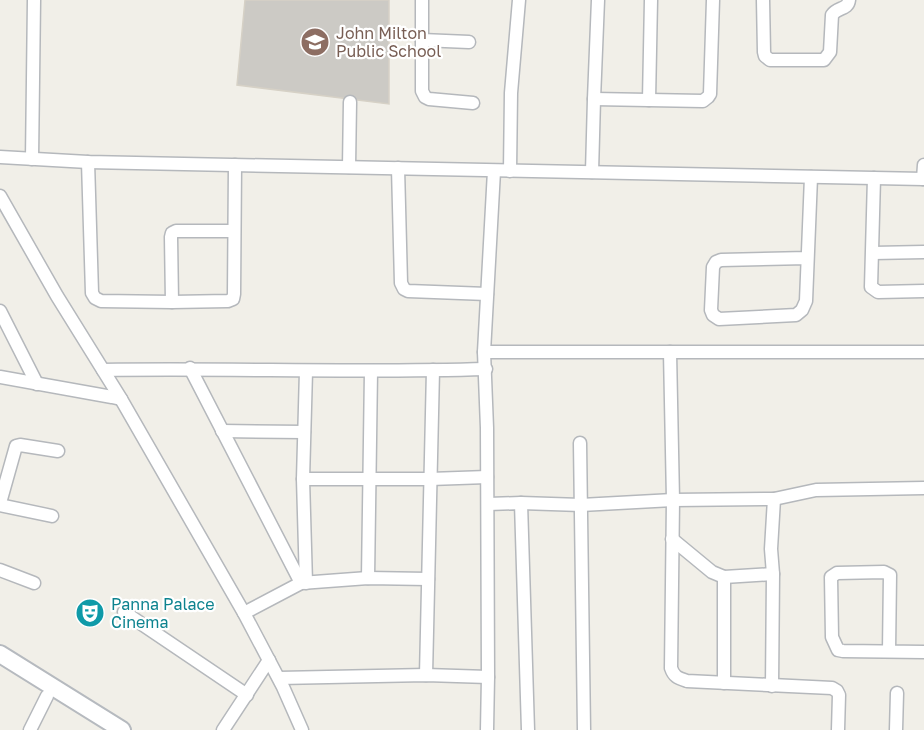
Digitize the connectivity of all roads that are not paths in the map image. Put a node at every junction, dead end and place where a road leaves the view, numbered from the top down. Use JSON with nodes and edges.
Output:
{"nodes":[{"id":1,"x":34,"y":0,"type":"edge"},
{"id":2,"x":422,"y":0,"type":"edge"},
{"id":3,"x":519,"y":0,"type":"edge"},
{"id":4,"x":598,"y":0,"type":"edge"},
{"id":5,"x":651,"y":0,"type":"edge"},
{"id":6,"x":713,"y":0,"type":"edge"},
{"id":7,"x":763,"y":0,"type":"edge"},
{"id":8,"x":849,"y":0,"type":"edge"},
{"id":9,"x":422,"y":40,"type":"junction"},
{"id":10,"x":469,"y":42,"type":"dead end"},
{"id":11,"x":594,"y":99,"type":"junction"},
{"id":12,"x":648,"y":100,"type":"junction"},
{"id":13,"x":350,"y":102,"type":"dead end"},
{"id":14,"x":473,"y":103,"type":"dead end"},
{"id":15,"x":0,"y":157,"type":"edge"},
{"id":16,"x":32,"y":159,"type":"junction"},
{"id":17,"x":88,"y":162,"type":"junction"},
{"id":18,"x":236,"y":165,"type":"junction"},
{"id":19,"x":924,"y":165,"type":"edge"},
{"id":20,"x":348,"y":167,"type":"junction"},
{"id":21,"x":398,"y":168,"type":"junction"},
{"id":22,"x":494,"y":171,"type":"junction"},
{"id":23,"x":510,"y":171,"type":"junction"},
{"id":24,"x":592,"y":172,"type":"junction"},
{"id":25,"x":811,"y":177,"type":"junction"},
{"id":26,"x":874,"y":178,"type":"junction"},
{"id":27,"x":924,"y":179,"type":"edge"},
{"id":28,"x":0,"y":196,"type":"edge"},
{"id":29,"x":234,"y":231,"type":"junction"},
{"id":30,"x":924,"y":252,"type":"edge"},
{"id":31,"x":873,"y":253,"type":"junction"},
{"id":32,"x":807,"y":258,"type":"junction"},
{"id":33,"x":924,"y":291,"type":"edge"},
{"id":34,"x":487,"y":294,"type":"junction"},
{"id":35,"x":172,"y":302,"type":"junction"},
{"id":36,"x":0,"y":311,"type":"edge"},
{"id":37,"x":484,"y":352,"type":"junction"},
{"id":38,"x":670,"y":352,"type":"junction"},
{"id":39,"x":924,"y":352,"type":"edge"},
{"id":40,"x":190,"y":368,"type":"junction"},
{"id":41,"x":486,"y":369,"type":"junction"},
{"id":42,"x":103,"y":370,"type":"junction"},
{"id":43,"x":306,"y":370,"type":"junction"},
{"id":44,"x":433,"y":370,"type":"junction"},
{"id":45,"x":370,"y":371,"type":"junction"},
{"id":46,"x":0,"y":377,"type":"edge"},
{"id":47,"x":37,"y":384,"type":"junction"},
{"id":48,"x":121,"y":399,"type":"junction"},
{"id":49,"x":222,"y":431,"type":"junction"},
{"id":50,"x":304,"y":432,"type":"junction"},
{"id":51,"x":580,"y":443,"type":"dead end"},
{"id":52,"x":58,"y":451,"type":"dead end"},
{"id":53,"x":487,"y":477,"type":"junction"},
{"id":54,"x":303,"y":479,"type":"junction"},
{"id":55,"x":368,"y":479,"type":"junction"},
{"id":56,"x":430,"y":480,"type":"junction"},
{"id":57,"x":924,"y":488,"type":"edge"},
{"id":58,"x":774,"y":499,"type":"junction"},
{"id":59,"x":673,"y":500,"type":"junction"},
{"id":60,"x":521,"y":503,"type":"junction"},
{"id":61,"x":0,"y":504,"type":"edge"},
{"id":62,"x":488,"y":504,"type":"junction"},
{"id":63,"x":581,"y":505,"type":"junction"},
{"id":64,"x":52,"y":516,"type":"dead end"},
{"id":65,"x":672,"y":539,"type":"junction"},
{"id":66,"x":0,"y":570,"type":"edge"},
{"id":67,"x":773,"y":574,"type":"junction"},
{"id":68,"x":724,"y":577,"type":"junction"},
{"id":69,"x":368,"y":578,"type":"junction"},
{"id":70,"x":428,"y":579,"type":"junction"},
{"id":71,"x":34,"y":583,"type":"dead end"},
{"id":72,"x":303,"y":583,"type":"junction"},
{"id":73,"x":124,"y":612,"type":"dead end"},
{"id":74,"x":244,"y":613,"type":"junction"},
{"id":75,"x":889,"y":651,"type":"junction"},
{"id":76,"x":924,"y":652,"type":"edge"},
{"id":77,"x":0,"y":654,"type":"edge"},
{"id":78,"x":269,"y":660,"type":"junction"},
{"id":79,"x":0,"y":668,"type":"edge"},
{"id":80,"x":426,"y":675,"type":"junction"},
{"id":81,"x":488,"y":677,"type":"junction"},
{"id":82,"x":279,"y":678,"type":"junction"},
{"id":83,"x":724,"y":683,"type":"junction"},
{"id":84,"x":772,"y":686,"type":"junction"},
{"id":85,"x":897,"y":693,"type":"dead end"},
{"id":86,"x":247,"y":695,"type":"junction"},
{"id":87,"x":47,"y":696,"type":"junction"},
{"id":88,"x":30,"y":730,"type":"edge"},
{"id":89,"x":101,"y":730,"type":"edge"},
{"id":90,"x":123,"y":730,"type":"edge"},
{"id":91,"x":223,"y":730,"type":"edge"},
{"id":92,"x":302,"y":730,"type":"edge"},
{"id":93,"x":487,"y":730,"type":"edge"},
{"id":94,"x":528,"y":730,"type":"edge"},
{"id":95,"x":584,"y":730,"type":"edge"},
{"id":96,"x":838,"y":730,"type":"edge"},
{"id":97,"x":896,"y":730,"type":"edge"}],
"edges":[{"from":1,"to":16,"type":"street"},
{"from":2,"to":9,"type":"street"},
{"from":3,"to":23,"type":"street"},
{"from":4,"to":11,"type":"street"},
{"from":5,"to":12,"type":"street"},
{"from":6,"to":12,"type":"street"},
{"from":7,"to":8,"type":"street"},
{"from":9,"to":10,"type":"street"},
{"from":9,"to":14,"type":"street"},
{"from":11,"to":12,"type":"street"},
{"from":11,"to":24,"type":"street"},
{"from":13,"to":20,"type":"street"},
{"from":15,"to":16,"type":"street"},
{"from":16,"to":17,"type":"street"},
{"from":17,"to":18,"type":"street"},
{"from":17,"to":35,"type":"street"},
{"from":18,"to":20,"type":"street"},
{"from":18,"to":29,"type":"street"},
{"from":19,"to":27,"type":"street"},
{"from":20,"to":21,"type":"street"},
{"from":21,"to":22,"type":"street"},
{"from":21,"to":34,"type":"street"},
{"from":22,"to":23,"type":"street"},
{"from":22,"to":34,"type":"street"},
{"from":23,"to":24,"type":"street"},
{"from":24,"to":25,"type":"street"},
{"from":25,"to":26,"type":"street"},
{"from":25,"to":32,"type":"street"},
{"from":26,"to":27,"type":"street"},
{"from":26,"to":31,"type":"street"},
{"from":28,"to":42,"type":"street"},
{"from":29,"to":35,"type":"street"},
{"from":29,"to":35,"type":"street"},
{"from":30,"to":31,"type":"street"},
{"from":31,"to":33,"type":"street"},
{"from":32,"to":32,"type":"street"},
{"from":34,"to":37,"type":"street"},
{"from":36,"to":47,"type":"street"},
{"from":37,"to":38,"type":"street"},
{"from":37,"to":41,"type":"street"},
{"from":38,"to":39,"type":"street"},
{"from":38,"to":59,"type":"street"},
{"from":40,"to":42,"type":"street"},
{"from":40,"to":43,"type":"street"},
{"from":40,"to":49,"type":"street"},
{"from":41,"to":44,"type":"street"},
{"from":41,"to":53,"type":"street"},
{"from":42,"to":48,"type":"street"},
{"from":43,"to":45,"type":"street"},
{"from":43,"to":50,"type":"street"},
{"from":44,"to":45,"type":"street"},
{"from":44,"to":56,"type":"street"},
{"from":45,"to":55,"type":"street"},
{"from":46,"to":47,"type":"street"},
{"from":47,"to":48,"type":"street"},
{"from":48,"to":74,"type":"street"},
{"from":49,"to":50,"type":"street"},
{"from":49,"to":72,"type":"street"},
{"from":50,"to":54,"type":"street"},
{"from":51,"to":63,"type":"street"},
{"from":52,"to":61,"type":"street"},
{"from":53,"to":56,"type":"street"},
{"from":53,"to":62,"type":"street"},
{"from":54,"to":55,"type":"street"},
{"from":54,"to":72,"type":"street"},
{"from":55,"to":56,"type":"street"},
{"from":55,"to":69,"type":"street"},
{"from":56,"to":70,"type":"street"},
{"from":57,"to":58,"type":"street"},
{"from":58,"to":59,"type":"street"},
{"from":58,"to":67,"type":"street"},
{"from":59,"to":63,"type":"street"},
{"from":59,"to":65,"type":"street"},
{"from":60,"to":62,"type":"street"},
{"from":60,"to":63,"type":"street"},
{"from":60,"to":94,"type":"street"},
{"from":61,"to":64,"type":"street"},
{"from":62,"to":81,"type":"street"},
{"from":63,"to":95,"type":"street"},
{"from":65,"to":68,"type":"street"},
{"from":65,"to":83,"type":"street"},
{"from":66,"to":71,"type":"street"},
{"from":67,"to":68,"type":"street"},
{"from":67,"to":84,"type":"street"},
{"from":68,"to":83,"type":"street"},
{"from":69,"to":70,"type":"street"},
{"from":69,"to":72,"type":"street"},
{"from":70,"to":80,"type":"street"},
{"from":72,"to":74,"type":"street"},
{"from":73,"to":86,"type":"street"},
{"from":74,"to":78,"type":"street"},
{"from":75,"to":75,"type":"street"},
{"from":75,"to":76,"type":"street"},
{"from":77,"to":90,"type":"main road"},
{"from":78,"to":82,"type":"street"},
{"from":78,"to":86,"type":"street"},
{"from":79,"to":87,"type":"main road"},
{"from":80,"to":81,"type":"street"},
{"from":80,"to":82,"type":"street"},
{"from":81,"to":93,"type":"street"},
{"from":82,"to":92,"type":"street"},
{"from":83,"to":84,"type":"street"},
{"from":84,"to":96,"type":"street"},
{"from":85,"to":97,"type":"street"},
{"from":86,"to":91,"type":"street"},
{"from":87,"to":88,"type":"street"},
{"from":87,"to":89,"type":"main road"}]}
